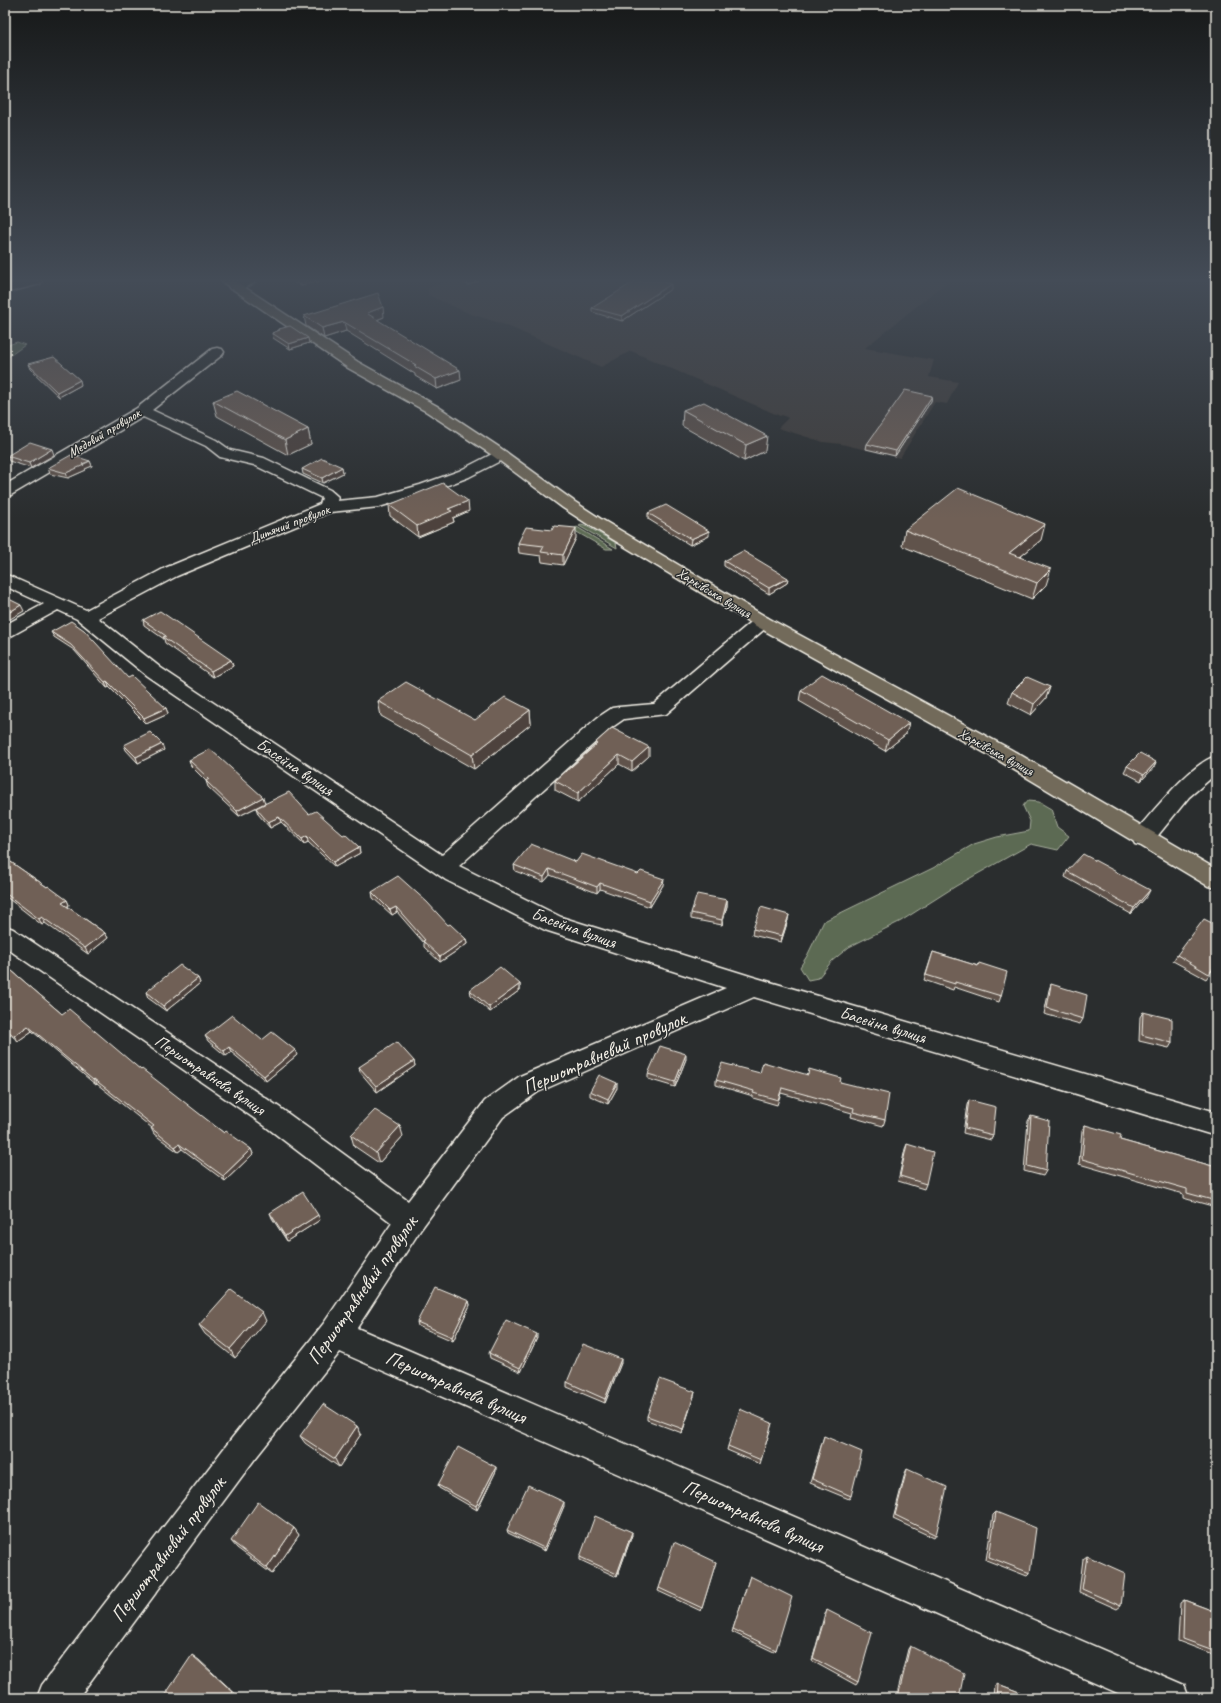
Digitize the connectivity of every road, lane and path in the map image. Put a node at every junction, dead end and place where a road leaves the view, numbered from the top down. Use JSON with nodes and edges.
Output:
{"nodes":[{"id":1,"x":206,"y":360,"type":"edge"},
{"id":2,"x":347,"y":360,"type":"edge"},
{"id":3,"x":142,"y":411,"type":"junction"},
{"id":4,"x":501,"y":455,"type":"junction"},
{"id":5,"x":5,"y":492,"type":"edge"},
{"id":6,"x":327,"y":507,"type":"junction"},
{"id":7,"x":5,"y":579,"type":"edge"},
{"id":8,"x":58,"y":603,"type":"junction"},
{"id":9,"x":86,"y":617,"type":"junction"},
{"id":10,"x":762,"y":622,"type":"junction"},
{"id":11,"x":5,"y":632,"type":"edge"},
{"id":12,"x":1216,"y":763,"type":"edge"},
{"id":13,"x":1143,"y":838,"type":"junction"},
{"id":14,"x":443,"y":867,"type":"junction"},
{"id":15,"x":1216,"y":880,"type":"edge"},
{"id":16,"x":5,"y":935,"type":"edge"},
{"id":17,"x":753,"y":987,"type":"junction"},
{"id":18,"x":1216,"y":1124,"type":"edge"},
{"id":19,"x":411,"y":1220,"type":"junction"},
{"id":20,"x":335,"y":1334,"type":"junction"},
{"id":21,"x":55,"y":1698,"type":"edge"},
{"id":22,"x":1171,"y":1698,"type":"edge"}],
"edges":[{"from":1,"to":3,"type":"street","name":"Медовий провулок"},
{"from":2,"to":4,"type":"main road","name":"Харківська вулиця"},
{"from":3,"to":5,"type":"street","name":"Медовий провулок"},
{"from":3,"to":6,"type":"street"},
{"from":4,"to":6,"type":"street","name":"Дитячий провулок"},
{"from":4,"to":10,"type":"main road","name":"Харківська вулиця"},
{"from":6,"to":9,"type":"street","name":"Дитячий провулок"},
{"from":7,"to":8,"type":"street","name":"Басейна вулиця"},
{"from":8,"to":9,"type":"street","name":"Басейна вулиця"},
{"from":8,"to":11,"type":"street"},
{"from":9,"to":14,"type":"street","name":"Басейна вулиця"},
{"from":10,"to":13,"type":"main road","name":"Харківська вулиця"},
{"from":10,"to":14,"type":"street"},
{"from":12,"to":13,"type":"street"},
{"from":13,"to":15,"type":"main road","name":"Харківська вулиця"},
{"from":14,"to":17,"type":"street","name":"Басейна вулиця"},
{"from":16,"to":19,"type":"street","name":"Першотравнева вулиця"},
{"from":17,"to":18,"type":"street","name":"Басейна вулиця"},
{"from":17,"to":19,"type":"street","name":"Першотравневий провулок"},
{"from":19,"to":20,"type":"street","name":"Першотравневий провулок"},
{"from":20,"to":21,"type":"street","name":"Першотравневий провулок"},
{"from":20,"to":22,"type":"street","name":"Першотравнева вулиця"}]}
